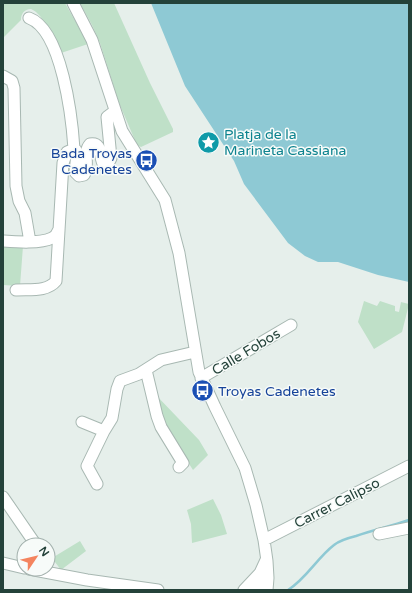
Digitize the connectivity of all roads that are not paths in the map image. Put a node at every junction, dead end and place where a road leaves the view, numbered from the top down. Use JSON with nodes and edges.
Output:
{"nodes":[{"id":1,"x":73,"y":3,"type":"edge"},
{"id":2,"x":29,"y":18,"type":"dead end"},
{"id":3,"x":3,"y":76,"type":"edge"},
{"id":4,"x":115,"y":111,"type":"junction"},
{"id":5,"x":74,"y":148,"type":"junction"},
{"id":6,"x":58,"y":232,"type":"junction"},
{"id":7,"x":3,"y":241,"type":"edge"},
{"id":8,"x":30,"y":242,"type":"junction"},
{"id":9,"x":16,"y":290,"type":"dead end"},
{"id":10,"x":291,"y":325,"type":"dead end"},
{"id":11,"x":195,"y":352,"type":"junction"},
{"id":12,"x":146,"y":370,"type":"junction"},
{"id":13,"x":201,"y":378,"type":"junction"},
{"id":14,"x":82,"y":422,"type":"dead end"},
{"id":15,"x":104,"y":431,"type":"junction"},
{"id":16,"x":409,"y":466,"type":"edge"},
{"id":17,"x":179,"y":467,"type":"dead end"},
{"id":18,"x":97,"y":484,"type":"dead end"},
{"id":19,"x":3,"y":497,"type":"edge"},
{"id":20,"x":409,"y":528,"type":"edge"},
{"id":21,"x":379,"y":534,"type":"dead end"},
{"id":22,"x":30,"y":537,"type":"edge"},
{"id":23,"x":264,"y":540,"type":"junction"},
{"id":24,"x":267,"y":559,"type":"junction"},
{"id":25,"x":3,"y":562,"type":"edge"},
{"id":26,"x":16,"y":566,"type":"edge"},
{"id":27,"x":56,"y":573,"type":"edge"},
{"id":28,"x":158,"y":590,"type":"edge"},
{"id":29,"x":244,"y":590,"type":"edge"},
{"id":30,"x":257,"y":590,"type":"edge"},
{"id":31,"x":267,"y":590,"type":"edge"}],
"edges":[{"from":1,"to":4,"type":"street"},
{"from":2,"to":5,"type":"street"},
{"from":3,"to":8,"type":"street"},
{"from":4,"to":5,"type":"street"},
{"from":4,"to":11,"type":"street"},
{"from":5,"to":6,"type":"street"},
{"from":6,"to":8,"type":"street"},
{"from":6,"to":9,"type":"street"},
{"from":7,"to":8,"type":"street"},
{"from":10,"to":13,"type":"street","name":"Calle Fobos"},
{"from":11,"to":12,"type":"street"},
{"from":11,"to":13,"type":"street"},
{"from":12,"to":15,"type":"street"},
{"from":12,"to":17,"type":"street"},
{"from":13,"to":23,"type":"street"},
{"from":14,"to":15,"type":"street"},
{"from":15,"to":18,"type":"street"},
{"from":16,"to":23,"type":"street","name":"Carrer Calipso"},
{"from":19,"to":22,"type":"street"},
{"from":20,"to":21,"type":"street"},
{"from":23,"to":24,"type":"street"},
{"from":24,"to":29,"type":"street"},
{"from":24,"to":30,"type":"street"},
{"from":24,"to":31,"type":"street"},
{"from":25,"to":26,"type":"street"},
{"from":27,"to":28,"type":"street"}]}
